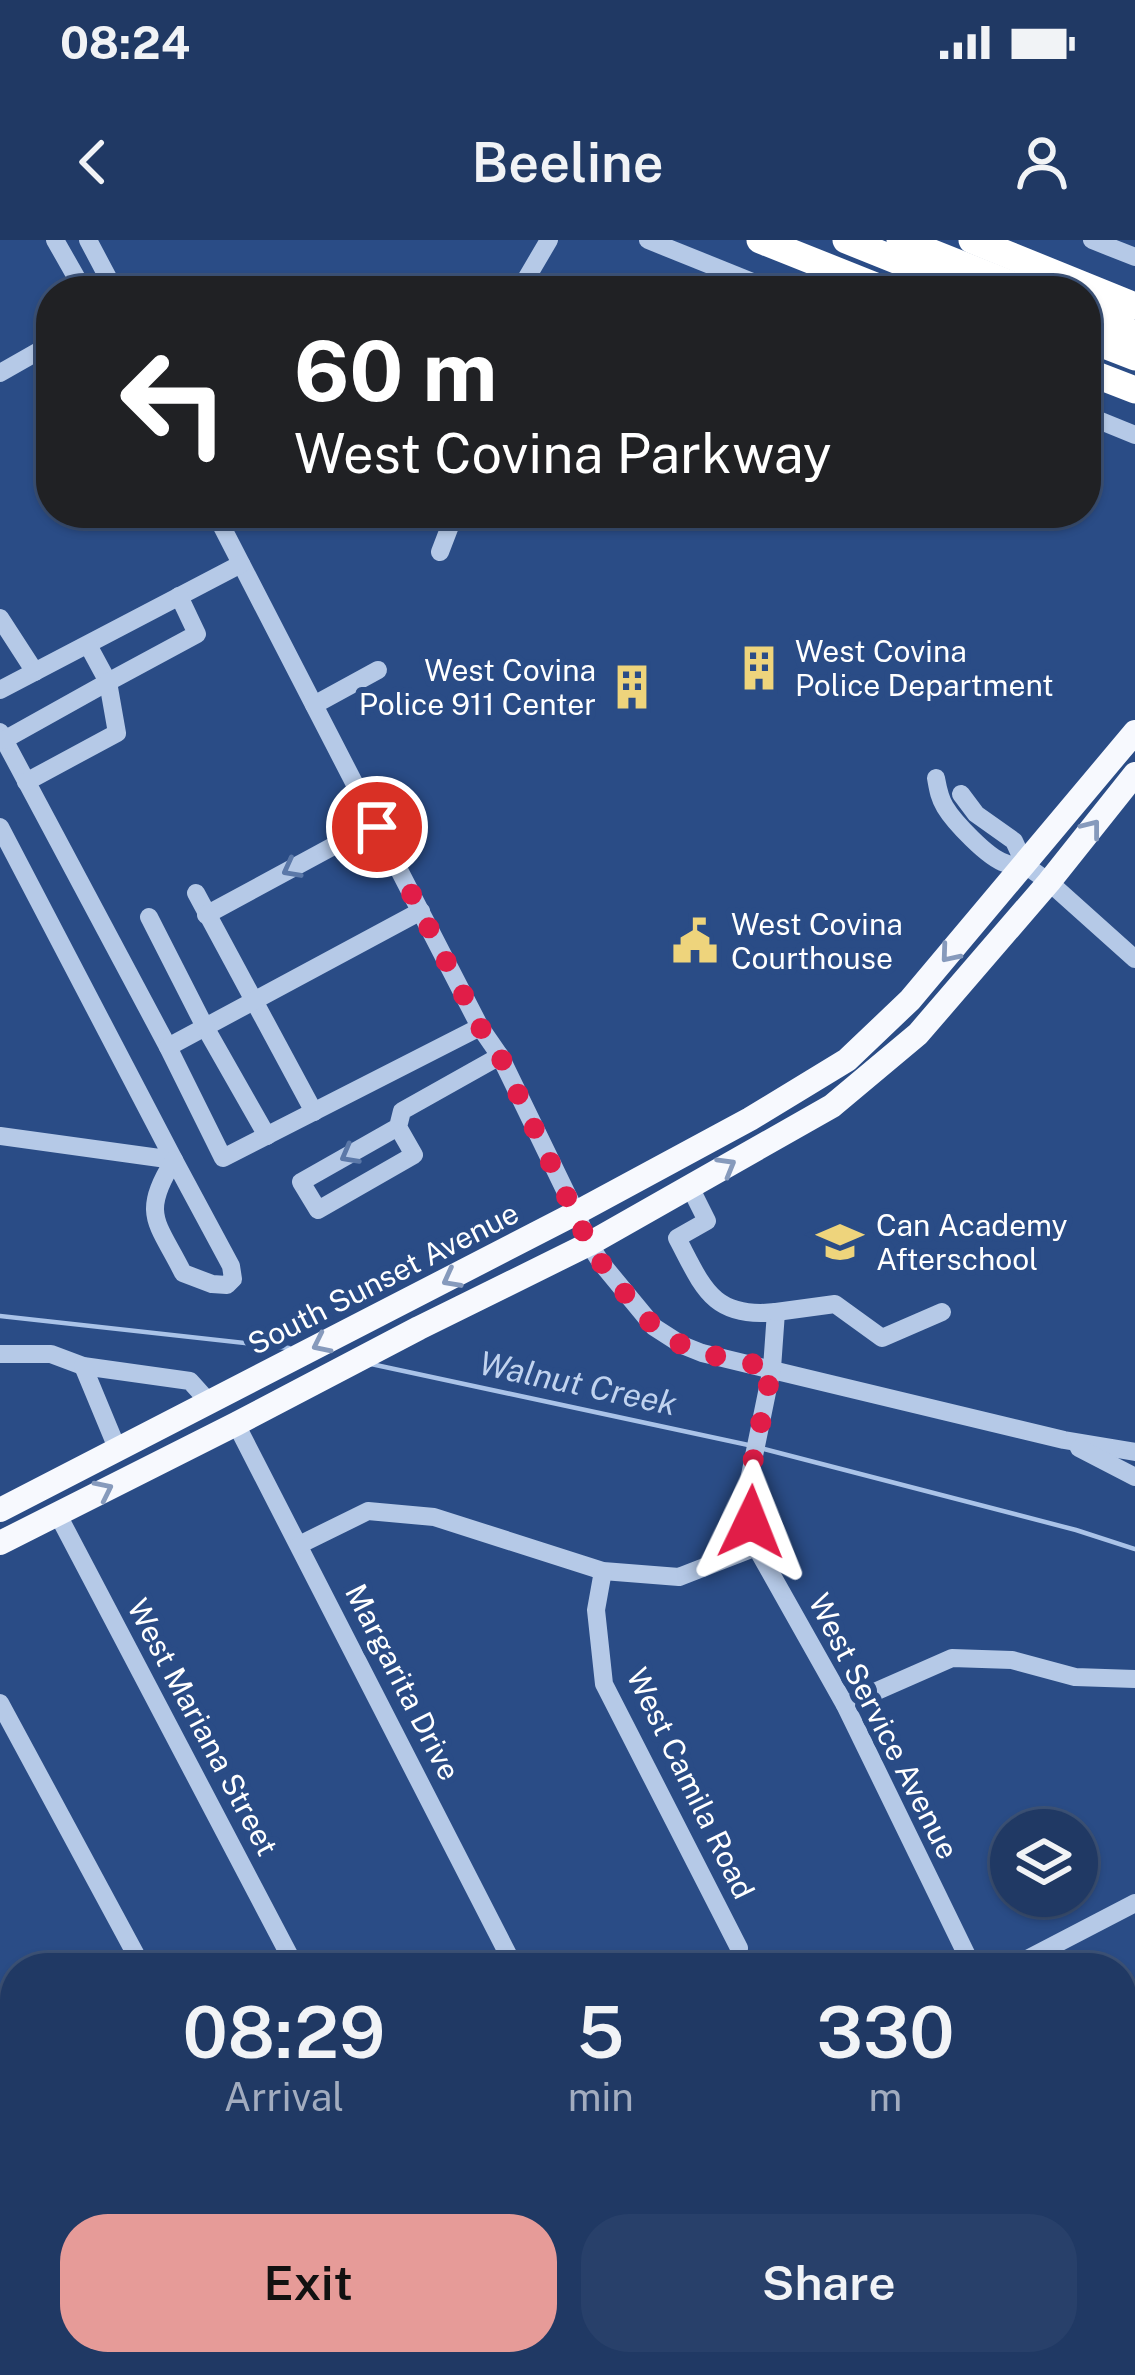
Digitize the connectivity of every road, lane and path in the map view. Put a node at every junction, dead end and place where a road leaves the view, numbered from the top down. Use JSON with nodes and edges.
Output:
{"nodes":[{"id":1,"x":55,"y":240,"type":"edge"},
{"id":2,"x":88,"y":240,"type":"edge"},
{"id":3,"x":549,"y":240,"type":"edge"},
{"id":4,"x":648,"y":240,"type":"edge"},
{"id":5,"x":760,"y":240,"type":"edge"},
{"id":6,"x":846,"y":240,"type":"edge"},
{"id":7,"x":900,"y":240,"type":"edge"},
{"id":8,"x":972,"y":240,"type":"edge"},
{"id":9,"x":1092,"y":240,"type":"edge"},
{"id":10,"x":1135,"y":257,"type":"edge"},
{"id":11,"x":75,"y":276,"type":"edge"},
{"id":12,"x":107,"y":276,"type":"edge"},
{"id":13,"x":528,"y":276,"type":"edge"},
{"id":14,"x":738,"y":276,"type":"edge"},
{"id":15,"x":850,"y":276,"type":"edge"},
{"id":16,"x":936,"y":276,"type":"edge"},
{"id":17,"x":990,"y":276,"type":"edge"},
{"id":18,"x":1061,"y":276,"type":"edge"},
{"id":19,"x":1101,"y":292,"type":"edge"},
{"id":20,"x":1135,"y":306,"type":"edge"},
{"id":21,"x":1101,"y":320,"type":"edge"},
{"id":22,"x":1135,"y":334,"type":"edge"},
{"id":23,"x":1101,"y":344,"type":"edge"},
{"id":24,"x":36,"y":353,"type":"edge"},
{"id":25,"x":1135,"y":357,"type":"edge"},
{"id":26,"x":0,"y":374,"type":"edge"},
{"id":27,"x":1101,"y":377,"type":"edge"},
{"id":28,"x":1135,"y":390,"type":"edge"},
{"id":29,"x":1101,"y":421,"type":"edge"},
{"id":30,"x":1135,"y":435,"type":"edge"},
{"id":31,"x":222,"y":528,"type":"edge"},
{"id":32,"x":449,"y":528,"type":"edge"},
{"id":33,"x":440,"y":552,"type":"dead end"},
{"id":34,"x":241,"y":565,"type":"junction"},
{"id":35,"x":179,"y":596,"type":"junction"},
{"id":36,"x":0,"y":618,"type":"edge"},
{"id":37,"x":88,"y":644,"type":"junction"},
{"id":38,"x":379,"y":670,"type":"dead end"},
{"id":39,"x":35,"y":672,"type":"junction"},
{"id":40,"x":109,"y":682,"type":"junction"},
{"id":41,"x":0,"y":690,"type":"edge"},
{"id":42,"x":314,"y":705,"type":"junction"},
{"id":43,"x":1135,"y":732,"type":"edge"},
{"id":44,"x":117,"y":733,"type":"junction"},
{"id":45,"x":2,"y":736,"type":"edge"},
{"id":46,"x":129,"y":754,"type":"dead end"},
{"id":47,"x":1135,"y":774,"type":"edge"},
{"id":48,"x":936,"y":778,"type":"dead end"},
{"id":49,"x":26,"y":782,"type":"junction"},
{"id":50,"x":961,"y":794,"type":"dead end"},
{"id":51,"x":0,"y":827,"type":"edge"},
{"id":52,"x":377,"y":827,"type":"junction"},
{"id":53,"x":1025,"y":865,"type":"junction"},
{"id":54,"x":1049,"y":882,"type":"junction"},
{"id":55,"x":196,"y":893,"type":"dead end"},
{"id":56,"x":421,"y":911,"type":"junction"},
{"id":57,"x":206,"y":915,"type":"junction"},
{"id":58,"x":149,"y":917,"type":"dead end"},
{"id":59,"x":1135,"y":959,"type":"edge"},
{"id":60,"x":253,"y":1001,"type":"junction"},
{"id":61,"x":206,"y":1027,"type":"junction"},
{"id":62,"x":480,"y":1027,"type":"junction"},
{"id":63,"x":168,"y":1047,"type":"junction"},
{"id":64,"x":500,"y":1056,"type":"junction"},
{"id":65,"x":314,"y":1112,"type":"junction"},
{"id":66,"x":398,"y":1127,"type":"junction"},
{"id":67,"x":0,"y":1136,"type":"edge"},
{"id":68,"x":267,"y":1136,"type":"junction"},
{"id":69,"x":173,"y":1160,"type":"junction"},
{"id":70,"x":690,"y":1187,"type":"junction"},
{"id":71,"x":576,"y":1213,"type":"junction"},
{"id":72,"x":589,"y":1244,"type":"junction"},
{"id":73,"x":776,"y":1312,"type":"junction"},
{"id":74,"x":942,"y":1312,"type":"dead end"},
{"id":75,"x":0,"y":1354,"type":"edge"},
{"id":76,"x":83,"y":1366,"type":"junction"},
{"id":77,"x":772,"y":1368,"type":"junction"},
{"id":78,"x":208,"y":1401,"type":"junction"},
{"id":79,"x":236,"y":1424,"type":"junction"},
{"id":80,"x":1064,"y":1440,"type":"junction"},
{"id":81,"x":117,"y":1448,"type":"junction"},
{"id":82,"x":1089,"y":1454,"type":"junction"},
{"id":83,"x":1135,"y":1454,"type":"edge"},
{"id":84,"x":1135,"y":1477,"type":"edge"},
{"id":85,"x":0,"y":1510,"type":"edge"},
{"id":86,"x":57,"y":1513,"type":"junction"},
{"id":87,"x":0,"y":1543,"type":"edge"},
{"id":88,"x":299,"y":1545,"type":"junction"},
{"id":89,"x":756,"y":1547,"type":"junction"},
{"id":90,"x":603,"y":1571,"type":"junction"},
{"id":91,"x":1135,"y":1679,"type":"edge"},
{"id":92,"x":0,"y":1703,"type":"edge"},
{"id":93,"x":845,"y":1705,"type":"junction"},
{"id":94,"x":8,"y":1736,"type":"edge"},
{"id":95,"x":1135,"y":1904,"type":"edge"},
{"id":96,"x":739,"y":1948,"type":"dead end"},
{"id":97,"x":134,"y":1953,"type":"edge"},
{"id":98,"x":288,"y":1953,"type":"edge"},
{"id":99,"x":507,"y":1953,"type":"edge"},
{"id":100,"x":966,"y":1953,"type":"edge"},
{"id":101,"x":1039,"y":1953,"type":"edge"}],
"edges":[{"from":1,"to":11,"type":"street"},
{"from":2,"to":12,"type":"street"},
{"from":3,"to":13,"type":"street"},
{"from":4,"to":14,"type":"street"},
{"from":5,"to":15,"type":"highway"},
{"from":6,"to":16,"type":"highway"},
{"from":7,"to":17,"type":"highway"},
{"from":8,"to":18,"type":"highway"},
{"from":9,"to":10,"type":"street"},
{"from":19,"to":20,"type":"highway"},
{"from":21,"to":22,"type":"highway"},
{"from":23,"to":25,"type":"highway"},
{"from":24,"to":26,"type":"street"},
{"from":27,"to":28,"type":"highway"},
{"from":29,"to":30,"type":"street"},
{"from":31,"to":34,"type":"street"},
{"from":32,"to":33,"type":"street"},
{"from":34,"to":35,"type":"street"},
{"from":34,"to":42,"type":"street"},
{"from":35,"to":37,"type":"street"},
{"from":35,"to":40,"type":"street"},
{"from":36,"to":39,"type":"street"},
{"from":37,"to":39,"type":"street"},
{"from":37,"to":40,"type":"street"},
{"from":38,"to":42,"type":"street"},
{"from":39,"to":41,"type":"street"},
{"from":40,"to":44,"type":"street"},
{"from":40,"to":45,"type":"street"},
{"from":42,"to":52,"type":"street"},
{"from":43,"to":53,"type":"main road","name":"South Sunset Avenue"},
{"from":44,"to":46,"type":"street"},
{"from":44,"to":49,"type":"street"},
{"from":45,"to":49,"type":"street"},
{"from":54,"to":47,"type":"main road","name":"South Sunset Avenue","one_way":true},
{"from":48,"to":53,"type":"street"},
{"from":49,"to":63,"type":"street"},
{"from":50,"to":53,"type":"street"},
{"from":51,"to":69,"type":"street"},
{"from":52,"to":56,"type":"street"},
{"from":52,"to":57,"type":"street","one_way":true},
{"from":53,"to":54,"type":"street"},
{"from":53,"to":71,"type":"main road","name":"South Sunset Avenue","one_way":true},
{"from":54,"to":59,"type":"street"},
{"from":70,"to":54,"type":"main road","name":"South Sunset Avenue","one_way":true},
{"from":55,"to":57,"type":"street"},
{"from":56,"to":60,"type":"street"},
{"from":56,"to":62,"type":"street"},
{"from":57,"to":60,"type":"street"},
{"from":58,"to":61,"type":"street"},
{"from":60,"to":61,"type":"street"},
{"from":60,"to":65,"type":"street"},
{"from":61,"to":63,"type":"street"},
{"from":61,"to":68,"type":"street"},
{"from":62,"to":64,"type":"street"},
{"from":62,"to":65,"type":"street"},
{"from":63,"to":68,"type":"street"},
{"from":64,"to":66,"type":"street"},
{"from":64,"to":71,"type":"street"},
{"from":65,"to":68,"type":"street"},
{"from":66,"to":66,"type":"street","one_way":true},
{"from":67,"to":69,"type":"street"},
{"from":69,"to":69,"type":"street"},
{"from":70,"to":72,"type":"main road","name":"South Sunset Avenue"},
{"from":70,"to":73,"type":"street"},
{"from":71,"to":72,"type":"street"},
{"from":71,"to":78,"type":"main road","name":"South Sunset Avenue","one_way":true},
{"from":72,"to":77,"type":"street"},
{"from":72,"to":79,"type":"main road","name":"South Sunset Avenue"},
{"from":73,"to":74,"type":"street"},
{"from":73,"to":77,"type":"street","name":"West Service Avenue"},
{"from":75,"to":76,"type":"street"},
{"from":76,"to":78,"type":"street"},
{"from":76,"to":81,"type":"street"},
{"from":77,"to":80,"type":"street"},
{"from":77,"to":89,"type":"street","name":"West Service Avenue"},
{"from":78,"to":81,"type":"main road","name":"South Sunset Avenue"},
{"from":86,"to":79,"type":"main road","name":"South Sunset Avenue","one_way":true},
{"from":79,"to":88,"type":"street","name":"Margarita Drive"},
{"from":80,"to":82,"type":"street"},
{"from":80,"to":83,"type":"street"},
{"from":81,"to":85,"type":"main road","name":"South Sunset Avenue"},
{"from":82,"to":83,"type":"street"},
{"from":82,"to":84,"type":"street"},
{"from":86,"to":87,"type":"main road","name":"South Sunset Avenue"},
{"from":86,"to":98,"type":"street","name":"West Mariana Street"},
{"from":88,"to":90,"type":"street"},
{"from":88,"to":99,"type":"street","name":"Margarita Drive"},
{"from":89,"to":90,"type":"street"},
{"from":89,"to":93,"type":"street","name":"West Service Avenue"},
{"from":90,"to":96,"type":"street","name":"West Camila Road"},
{"from":91,"to":93,"type":"street"},
{"from":92,"to":94,"type":"street"},
{"from":93,"to":100,"type":"street","name":"West Service Avenue"},
{"from":94,"to":97,"type":"street"},
{"from":95,"to":101,"type":"street"}]}
